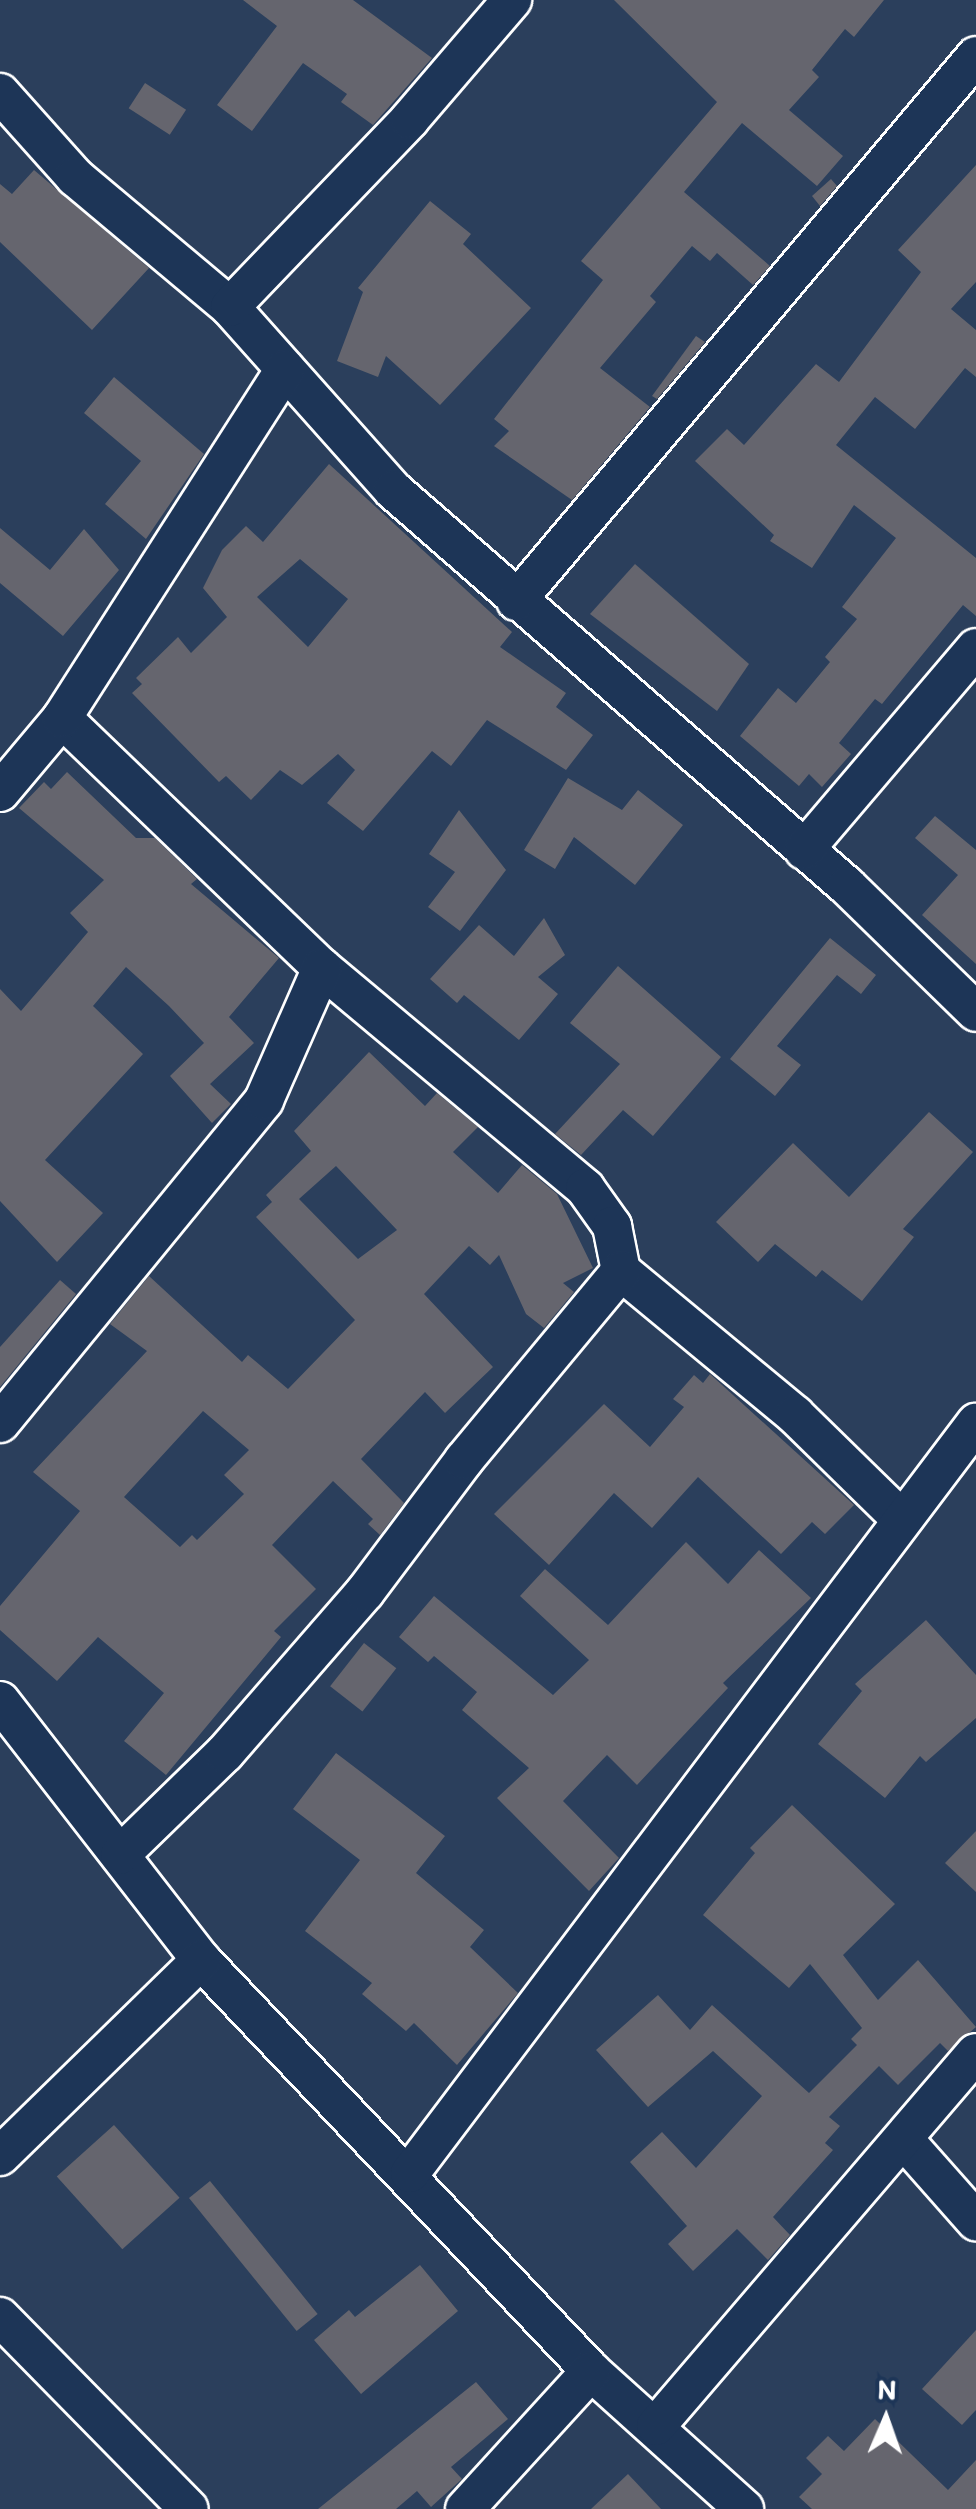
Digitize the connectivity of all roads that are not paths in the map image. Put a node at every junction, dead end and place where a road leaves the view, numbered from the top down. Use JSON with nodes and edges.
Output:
{"nodes":[{"id":1,"x":512,"y":0,"type":"edge"},
{"id":2,"x":976,"y":56,"type":"edge"},
{"id":3,"x":3,"y":102,"type":"edge"},
{"id":4,"x":230,"y":307,"type":"junction"},
{"id":5,"x":286,"y":370,"type":"junction"},
{"id":6,"x":516,"y":601,"type":"junction"},
{"id":7,"x":976,"y":648,"type":"edge"},
{"id":8,"x":62,"y":718,"type":"junction"},
{"id":9,"x":0,"y":792,"type":"edge"},
{"id":10,"x":804,"y":850,"type":"junction"},
{"id":11,"x":322,"y":968,"type":"junction"},
{"id":12,"x":976,"y":1012,"type":"edge"},
{"id":13,"x":621,"y":1271,"type":"junction"},
{"id":14,"x":0,"y":1423,"type":"edge"},
{"id":15,"x":976,"y":1423,"type":"edge"},
{"id":16,"x":900,"y":1518,"type":"junction"},
{"id":17,"x":0,"y":1701,"type":"edge"},
{"id":18,"x":120,"y":1855,"type":"junction"},
{"id":19,"x":202,"y":1960,"type":"junction"},
{"id":20,"x":976,"y":2053,"type":"edge"},
{"id":21,"x":906,"y":2142,"type":"junction"},
{"id":22,"x":0,"y":2156,"type":"edge"},
{"id":23,"x":410,"y":2173,"type":"junction"},
{"id":24,"x":976,"y":2221,"type":"edge"},
{"id":25,"x":0,"y":2317,"type":"edge"},
{"id":26,"x":591,"y":2372,"type":"junction"},
{"id":27,"x":656,"y":2426,"type":"junction"},
{"id":28,"x":189,"y":2509,"type":"edge"},
{"id":29,"x":465,"y":2509,"type":"edge"},
{"id":30,"x":744,"y":2509,"type":"edge"}],
"edges":[{"from":1,"to":4,"type":"street"},
{"from":2,"to":6,"type":"street"},
{"from":3,"to":4,"type":"street"},
{"from":4,"to":5,"type":"street"},
{"from":5,"to":6,"type":"street"},
{"from":5,"to":8,"type":"street"},
{"from":6,"to":10,"type":"street"},
{"from":7,"to":10,"type":"street"},
{"from":8,"to":9,"type":"street"},
{"from":8,"to":11,"type":"street"},
{"from":10,"to":12,"type":"street"},
{"from":11,"to":13,"type":"street"},
{"from":11,"to":14,"type":"street"},
{"from":13,"to":16,"type":"street"},
{"from":13,"to":18,"type":"street"},
{"from":15,"to":16,"type":"street"},
{"from":16,"to":23,"type":"street"},
{"from":17,"to":18,"type":"street"},
{"from":18,"to":19,"type":"street"},
{"from":19,"to":22,"type":"street"},
{"from":19,"to":23,"type":"street"},
{"from":20,"to":21,"type":"street"},
{"from":21,"to":24,"type":"street"},
{"from":21,"to":27,"type":"street"},
{"from":23,"to":26,"type":"street"},
{"from":25,"to":28,"type":"street"},
{"from":26,"to":27,"type":"street"},
{"from":26,"to":29,"type":"street"},
{"from":27,"to":30,"type":"street"}]}
